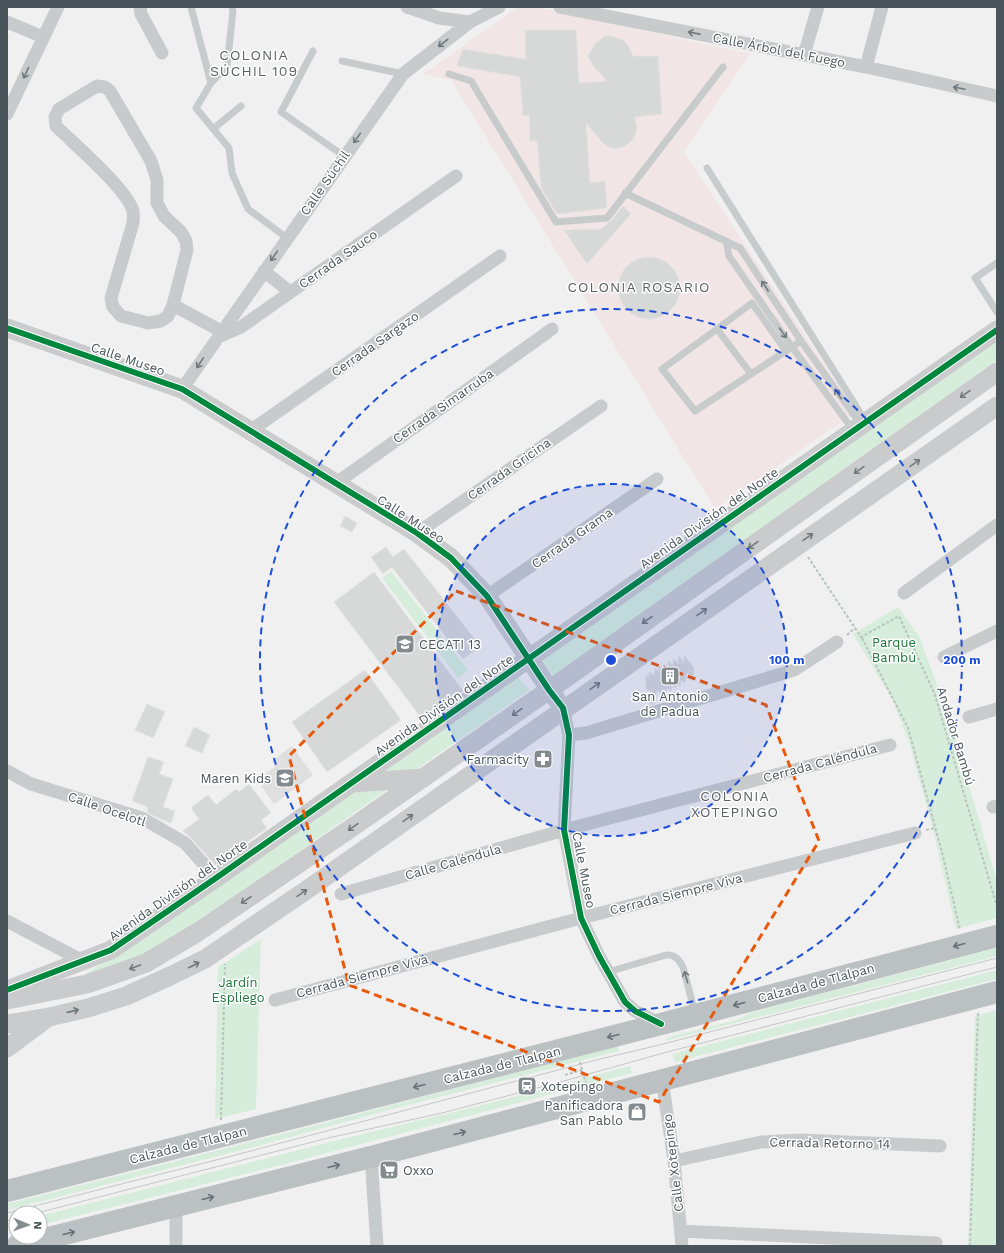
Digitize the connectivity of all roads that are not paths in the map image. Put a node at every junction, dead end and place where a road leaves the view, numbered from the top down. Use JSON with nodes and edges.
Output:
{"nodes":[{"id":1,"x":58,"y":7,"type":"edge"},
{"id":2,"x":140,"y":7,"type":"edge"},
{"id":3,"x":191,"y":7,"type":"edge"},
{"id":4,"x":232,"y":7,"type":"edge"},
{"id":5,"x":407,"y":7,"type":"edge"},
{"id":6,"x":499,"y":7,"type":"edge"},
{"id":7,"x":560,"y":7,"type":"edge"},
{"id":8,"x":818,"y":7,"type":"edge"},
{"id":9,"x":882,"y":7,"type":"edge"},
{"id":10,"x":607,"y":12,"type":"edge"},
{"id":11,"x":7,"y":22,"type":"edge"},
{"id":12,"x":470,"y":22,"type":"junction"},
{"id":13,"x":43,"y":38,"type":"junction"},
{"id":14,"x":312,"y":51,"type":"dead end"},
{"id":15,"x":162,"y":53,"type":"dead end"},
{"id":16,"x":804,"y":55,"type":"junction"},
{"id":17,"x":342,"y":61,"type":"dead end"},
{"id":18,"x":723,"y":67,"type":"dead end"},
{"id":19,"x":866,"y":67,"type":"junction"},
{"id":20,"x":402,"y":74,"type":"junction"},
{"id":21,"x":449,"y":74,"type":"dead end"},
{"id":22,"x":211,"y":83,"type":"junction"},
{"id":23,"x":997,"y":96,"type":"edge"},
{"id":24,"x":241,"y":106,"type":"dead end"},
{"id":25,"x":7,"y":114,"type":"edge"},
{"id":26,"x":213,"y":128,"type":"junction"},
{"id":27,"x":344,"y":156,"type":"junction"},
{"id":28,"x":707,"y":168,"type":"dead end"},
{"id":29,"x":456,"y":176,"type":"dead end"},
{"id":30,"x":625,"y":193,"type":"junction"},
{"id":31,"x":287,"y":238,"type":"junction"},
{"id":32,"x":726,"y":241,"type":"junction"},
{"id":33,"x":500,"y":256,"type":"dead end"},
{"id":34,"x":997,"y":262,"type":"edge"},
{"id":35,"x":264,"y":271,"type":"junction"},
{"id":36,"x":290,"y":292,"type":"junction"},
{"id":37,"x":173,"y":306,"type":"junction"},
{"id":38,"x":997,"y":312,"type":"edge"},
{"id":39,"x":7,"y":328,"type":"edge"},
{"id":40,"x":717,"y":328,"type":"junction"},
{"id":41,"x":552,"y":329,"type":"dead end"},
{"id":42,"x":997,"y":330,"type":"edge"},
{"id":43,"x":219,"y":334,"type":"junction"},
{"id":44,"x":801,"y":341,"type":"junction"},
{"id":45,"x":789,"y":349,"type":"junction"},
{"id":46,"x":997,"y":372,"type":"edge"},
{"id":47,"x":751,"y":374,"type":"junction"},
{"id":48,"x":182,"y":389,"type":"junction"},
{"id":49,"x":601,"y":406,"type":"dead end"},
{"id":50,"x":997,"y":406,"type":"edge"},
{"id":51,"x":860,"y":426,"type":"junction"},
{"id":52,"x":250,"y":431,"type":"junction"},
{"id":53,"x":657,"y":479,"type":"dead end"},
{"id":54,"x":335,"y":484,"type":"junction"},
{"id":55,"x":997,"y":525,"type":"edge"},
{"id":56,"x":417,"y":533,"type":"junction"},
{"id":57,"x":904,"y":593,"type":"dead end"},
{"id":58,"x":487,"y":596,"type":"junction"},
{"id":59,"x":997,"y":631,"type":"edge"},
{"id":60,"x":837,"y":642,"type":"dead end"},
{"id":61,"x":944,"y":657,"type":"dead end"},
{"id":62,"x":528,"y":658,"type":"junction"},
{"id":63,"x":549,"y":690,"type":"junction"},
{"id":64,"x":563,"y":708,"type":"junction"},
{"id":65,"x":997,"y":709,"type":"edge"},
{"id":66,"x":969,"y":718,"type":"dead end"},
{"id":67,"x":569,"y":735,"type":"junction"},
{"id":68,"x":890,"y":745,"type":"dead end"},
{"id":69,"x":7,"y":771,"type":"edge"},
{"id":70,"x":423,"y":778,"type":"junction"},
{"id":71,"x":352,"y":783,"type":"junction"},
{"id":72,"x":564,"y":830,"type":"junction"},
{"id":73,"x":915,"y":833,"type":"dead end"},
{"id":74,"x":216,"y":878,"type":"junction"},
{"id":75,"x":341,"y":894,"type":"dead end"},
{"id":76,"x":581,"y":918,"type":"junction"},
{"id":77,"x":7,"y":921,"type":"edge"},
{"id":78,"x":997,"y":936,"type":"edge"},
{"id":79,"x":83,"y":961,"type":"junction"},
{"id":80,"x":608,"y":972,"type":"junction"},
{"id":81,"x":7,"y":990,"type":"edge"},
{"id":82,"x":988,"y":994,"type":"edge"},
{"id":83,"x":7,"y":1000,"type":"edge"},
{"id":84,"x":275,"y":1000,"type":"dead end"},
{"id":85,"x":696,"y":1015,"type":"junction"},
{"id":86,"x":49,"y":1017,"type":"junction"},
{"id":87,"x":7,"y":1024,"type":"edge"},
{"id":88,"x":661,"y":1024,"type":"junction"},
{"id":89,"x":7,"y":1048,"type":"edge"},
{"id":90,"x":662,"y":1079,"type":"junction"},
{"id":91,"x":940,"y":1146,"type":"dead end"},
{"id":92,"x":371,"y":1157,"type":"junction"},
{"id":93,"x":674,"y":1161,"type":"junction"},
{"id":94,"x":7,"y":1191,"type":"edge"},
{"id":95,"x":176,"y":1206,"type":"junction"},
{"id":96,"x":681,"y":1231,"type":"junction"},
{"id":97,"x":936,"y":1243,"type":"dead end"},
{"id":98,"x":17,"y":1246,"type":"edge"},
{"id":99,"x":176,"y":1246,"type":"edge"},
{"id":100,"x":377,"y":1246,"type":"edge"},
{"id":101,"x":682,"y":1246,"type":"edge"}],
"edges":[{"from":1,"to":13,"type":"street"},
{"from":2,"to":15,"type":"street"},
{"from":3,"to":22,"type":"lane"},
{"from":4,"to":22,"type":"lane"},
{"from":5,"to":12,"type":"street"},
{"from":6,"to":12,"type":"street","name":"Calle Súchil"},
{"from":7,"to":10,"type":"street","name":"Calle Árbol del Fuego"},
{"from":8,"to":16,"type":"street"},
{"from":9,"to":19,"type":"street"},
{"from":16,"to":10,"type":"street","name":"Calle Árbol del Fuego","one_way":true},
{"from":11,"to":13,"type":"street"},
{"from":12,"to":20,"type":"street","name":"Calle Súchil","one_way":true},
{"from":13,"to":25,"type":"street","one_way":true},
{"from":14,"to":27,"type":"lane"},
{"from":16,"to":19,"type":"street","name":"Calle Árbol del Fuego"},
{"from":17,"to":20,"type":"lane"},
{"from":18,"to":30,"type":"lane"},
{"from":23,"to":19,"type":"street","name":"Calle Árbol del Fuego","one_way":true},
{"from":20,"to":27,"type":"street","name":"Calle Súchil","one_way":true},
{"from":21,"to":30,"type":"lane"},
{"from":22,"to":26,"type":"lane"},
{"from":24,"to":26,"type":"lane"},
{"from":26,"to":31,"type":"lane"},
{"from":27,"to":31,"type":"street","name":"Calle Súchil"},
{"from":28,"to":51,"type":"lane"},
{"from":29,"to":36,"type":"street","name":"Cerrada Sauco"},
{"from":30,"to":32,"type":"lane"},
{"from":31,"to":35,"type":"street","name":"Calle Súchil","one_way":true},
{"from":44,"to":32,"type":"lane","one_way":true},
{"from":32,"to":45,"type":"lane","one_way":true},
{"from":33,"to":52,"type":"street","name":"Cerrada Sargazo"},
{"from":34,"to":38,"type":"lane"},
{"from":35,"to":36,"type":"street"},
{"from":35,"to":43,"type":"street","name":"Calle Súchil"},
{"from":36,"to":43,"type":"street","name":"Cerrada Sauco"},
{"from":37,"to":37,"type":"street"},
{"from":37,"to":43,"type":"street"},
{"from":39,"to":48,"type":"main road","name":"Calle Museo"},
{"from":40,"to":45,"type":"lane"},
{"from":40,"to":47,"type":"lane"},
{"from":40,"to":47,"type":"lane"},
{"from":41,"to":54,"type":"street","name":"Cerrada Simarruba"},
{"from":42,"to":51,"type":"main road","name":"Avenida División del Norte"},
{"from":43,"to":48,"type":"street","name":"Calle Súchil","one_way":true},
{"from":44,"to":45,"type":"lane"},
{"from":51,"to":44,"type":"lane","one_way":true},
{"from":45,"to":47,"type":"lane"},
{"from":45,"to":51,"type":"lane"},
{"from":46,"to":63,"type":"main road","one_way":true},
{"from":48,"to":52,"type":"main road","name":"Calle Museo"},
{"from":49,"to":56,"type":"street","name":"Cerrada Gricina"},
{"from":64,"to":50,"type":"main road","one_way":true},
{"from":51,"to":62,"type":"main road","name":"Avenida División del Norte"},
{"from":52,"to":54,"type":"main road","name":"Calle Museo"},
{"from":53,"to":58,"type":"street","name":"Cerrada Grama"},
{"from":54,"to":56,"type":"main road","name":"Calle Museo"},
{"from":55,"to":57,"type":"street"},
{"from":56,"to":58,"type":"main road","name":"Calle Museo"},
{"from":58,"to":62,"type":"main road","name":"Calle Museo"},
{"from":59,"to":61,"type":"street"},
{"from":60,"to":67,"type":"street"},
{"from":62,"to":63,"type":"main road","name":"Calle Museo"},
{"from":62,"to":71,"type":"main road","name":"Avenida División del Norte"},
{"from":63,"to":64,"type":"main road","name":"Calle Museo"},
{"from":63,"to":70,"type":"main road","one_way":true},
{"from":64,"to":67,"type":"street","name":"Calle Museo"},
{"from":86,"to":64,"type":"main road","one_way":true},
{"from":65,"to":66,"type":"street"},
{"from":67,"to":72,"type":"street","name":"Calle Museo"},
{"from":68,"to":72,"type":"street","name":"Cerrada Caléndula"},
{"from":69,"to":74,"type":"street","name":"Calle Ocelotl"},
{"from":70,"to":71,"type":"main road"},
{"from":70,"to":83,"type":"main road","one_way":true},
{"from":71,"to":74,"type":"main road","name":"Avenida División del Norte"},
{"from":72,"to":75,"type":"street","name":"Calle Caléndula"},
{"from":72,"to":76,"type":"street","name":"Calle Museo"},
{"from":73,"to":76,"type":"street","name":"Cerrada Siempre Viva"},
{"from":74,"to":79,"type":"main road","name":"Avenida División del Norte"},
{"from":76,"to":80,"type":"street","name":"Calle Museo"},
{"from":76,"to":84,"type":"street","name":"Cerrada Siempre Viva"},
{"from":77,"to":79,"type":"street"},
{"from":78,"to":85,"type":"highway","name":"Calzada de Tlalpan","one_way":true},
{"from":79,"to":81,"type":"main road","name":"Avenida División del Norte"},
{"from":85,"to":80,"type":"lane","one_way":true},
{"from":80,"to":88,"type":"street","name":"Calle Museo"},
{"from":82,"to":90,"type":"highway"},
{"from":85,"to":88,"type":"highway","name":"Calzada de Tlalpan"},
{"from":86,"to":87,"type":"main road"},
{"from":86,"to":89,"type":"main road"},
{"from":88,"to":94,"type":"highway","name":"Calzada de Tlalpan","one_way":true},
{"from":92,"to":90,"type":"highway","one_way":true},
{"from":90,"to":93,"type":"street","name":"Calle Xotepingo"},
{"from":91,"to":93,"type":"street","name":"Cerrada Retorno 14"},
{"from":95,"to":92,"type":"highway","one_way":true},
{"from":92,"to":100,"type":"street"},
{"from":93,"to":96,"type":"street","name":"Calle Xotepingo"},
{"from":98,"to":95,"type":"highway","one_way":true},
{"from":95,"to":99,"type":"street"},
{"from":96,"to":97,"type":"street"},
{"from":96,"to":101,"type":"street","name":"Calle Xotepingo"}]}
